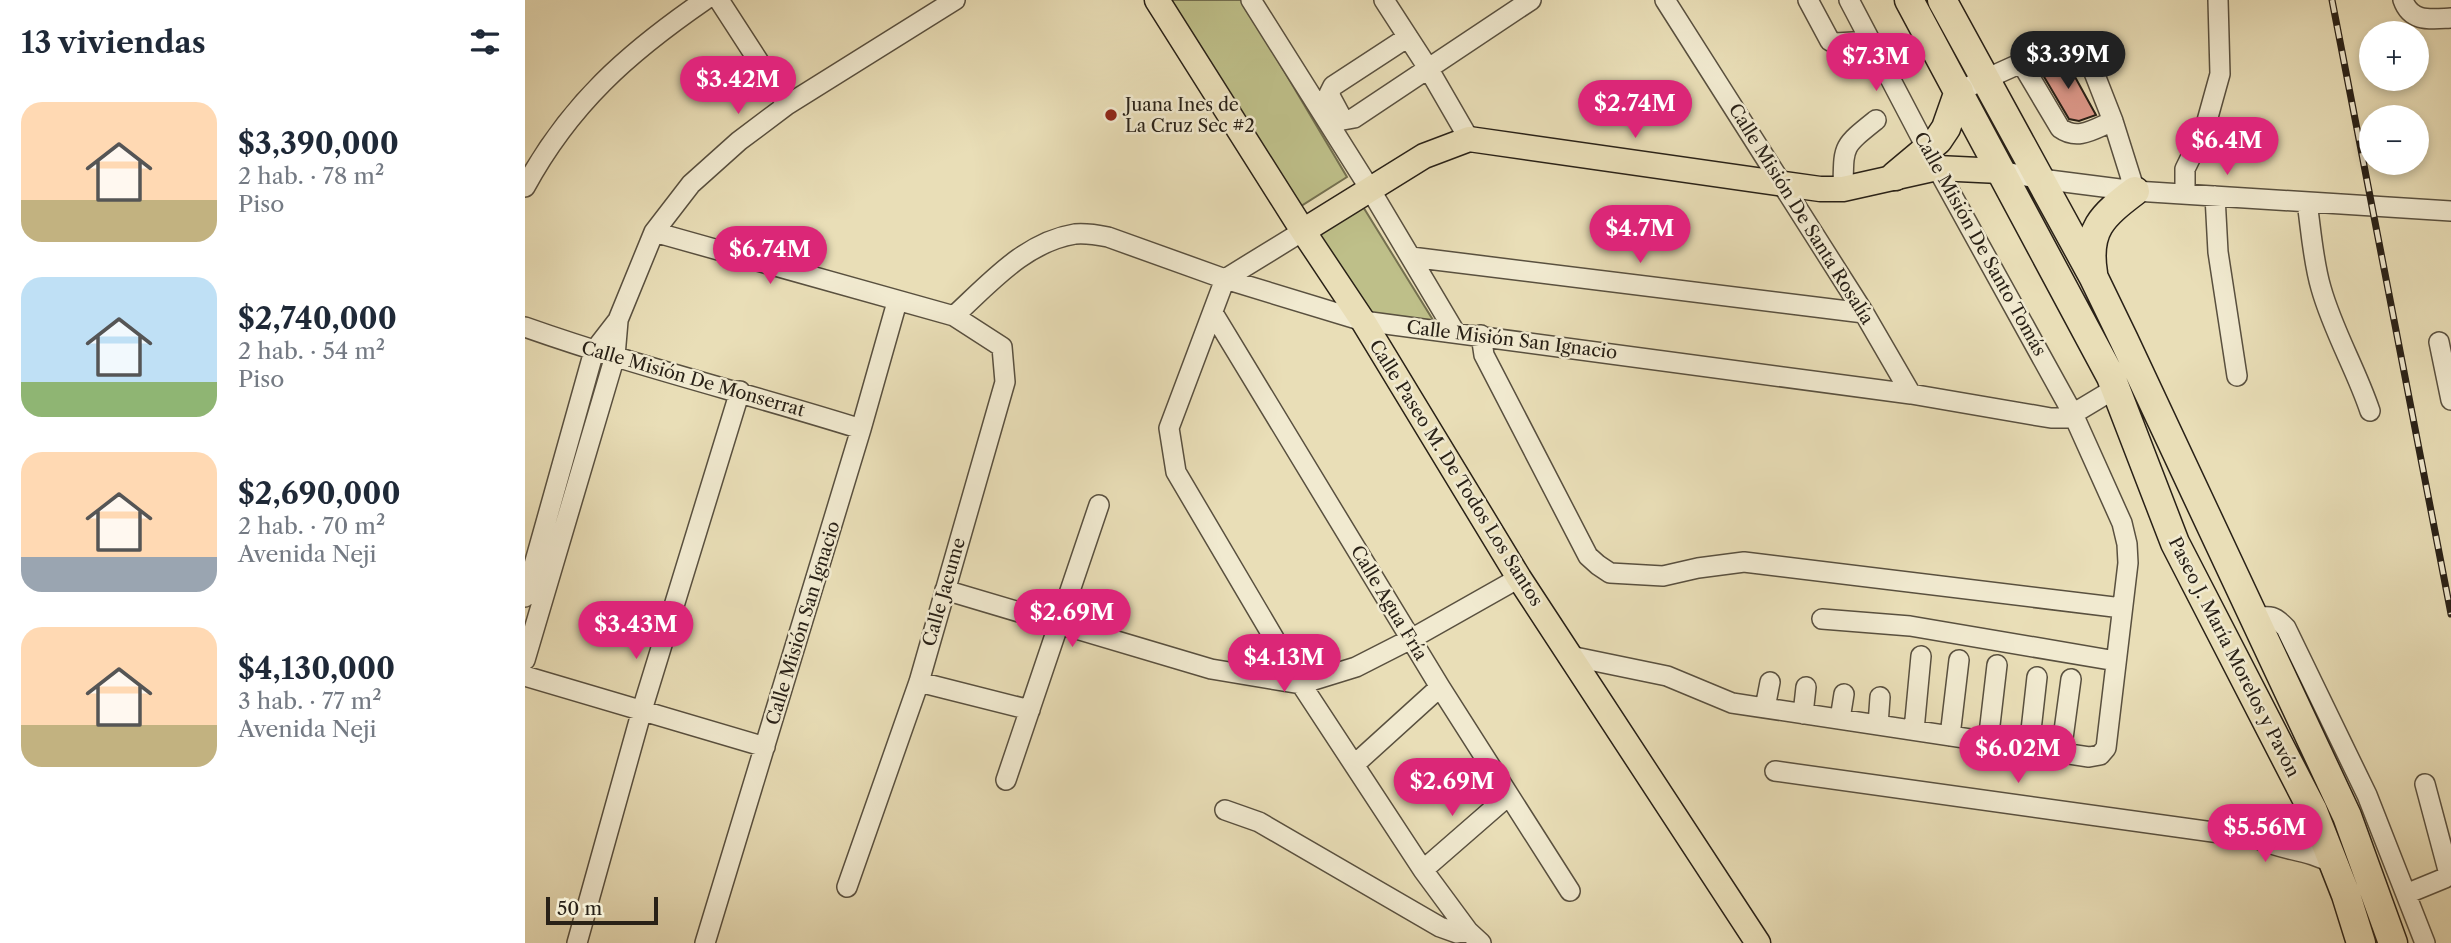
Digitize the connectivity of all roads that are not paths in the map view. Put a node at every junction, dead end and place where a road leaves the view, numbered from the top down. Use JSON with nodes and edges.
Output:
{"nodes":[{"id":1,"x":705,"y":0,"type":"edge"},
{"id":2,"x":719,"y":0,"type":"edge"},
{"id":3,"x":955,"y":0,"type":"edge"},
{"id":4,"x":1157,"y":0,"type":"edge"},
{"id":5,"x":1251,"y":0,"type":"edge"},
{"id":6,"x":1384,"y":0,"type":"edge"},
{"id":7,"x":1530,"y":0,"type":"edge"},
{"id":8,"x":1665,"y":0,"type":"edge"},
{"id":9,"x":1808,"y":0,"type":"edge"},
{"id":10,"x":1849,"y":0,"type":"edge"},
{"id":11,"x":1909,"y":0,"type":"edge"},
{"id":12,"x":1943,"y":0,"type":"edge"},
{"id":13,"x":2218,"y":0,"type":"edge"},
{"id":14,"x":2407,"y":7,"type":"edge"},
{"id":15,"x":2451,"y":18,"type":"edge"},
{"id":16,"x":1408,"y":37,"type":"junction"},
{"id":17,"x":1871,"y":41,"type":"junction"},
{"id":18,"x":2022,"y":64,"type":"junction"},
{"id":19,"x":1428,"y":68,"type":"junction"},
{"id":20,"x":1985,"y":79,"type":"junction"},
{"id":21,"x":1959,"y":91,"type":"junction"},
{"id":22,"x":787,"y":105,"type":"junction"},
{"id":23,"x":1876,"y":120,"type":"dead end"},
{"id":24,"x":2113,"y":121,"type":"junction"},
{"id":25,"x":1469,"y":139,"type":"junction"},
{"id":26,"x":533,"y":153,"type":"edge"},
{"id":27,"x":1933,"y":158,"type":"junction"},
{"id":28,"x":2000,"y":171,"type":"junction"},
{"id":29,"x":1895,"y":176,"type":"joint"},
{"id":30,"x":2041,"y":179,"type":"junction"},
{"id":31,"x":1781,"y":184,"type":"junction"},
{"id":32,"x":525,"y":187,"type":"edge"},
{"id":33,"x":1370,"y":189,"type":"junction"},
{"id":34,"x":1843,"y":190,"type":"junction"},
{"id":35,"x":2135,"y":191,"type":"junction"},
{"id":36,"x":2185,"y":194,"type":"junction"},
{"id":37,"x":2215,"y":196,"type":"junction"},
{"id":38,"x":2307,"y":202,"type":"junction"},
{"id":39,"x":2451,"y":211,"type":"edge"},
{"id":40,"x":1303,"y":230,"type":"junction"},
{"id":41,"x":654,"y":232,"type":"junction"},
{"id":42,"x":1411,"y":257,"type":"junction"},
{"id":43,"x":2093,"y":276,"type":"junction"},
{"id":44,"x":1224,"y":279,"type":"junction"},
{"id":45,"x":897,"y":302,"type":"junction"},
{"id":46,"x":1213,"y":313,"type":"junction"},
{"id":47,"x":1864,"y":313,"type":"junction"},
{"id":48,"x":954,"y":316,"type":"junction"},
{"id":49,"x":618,"y":320,"type":"junction"},
{"id":50,"x":1363,"y":321,"type":"junction"},
{"id":51,"x":525,"y":327,"type":"edge"},
{"id":52,"x":1455,"y":332,"type":"junction"},
{"id":53,"x":1481,"y":335,"type":"junction"},
{"id":54,"x":2439,"y":342,"type":"dead end"},
{"id":55,"x":594,"y":351,"type":"junction"},
{"id":56,"x":615,"y":356,"type":"junction"},
{"id":57,"x":2237,"y":376,"type":"dead end"},
{"id":58,"x":2116,"y":388,"type":"junction"},
{"id":59,"x":740,"y":391,"type":"junction"},
{"id":60,"x":1911,"y":394,"type":"junction"},
{"id":61,"x":2451,"y":400,"type":"edge"},
{"id":62,"x":2370,"y":411,"type":"dead end"},
{"id":63,"x":2073,"y":414,"type":"junction"},
{"id":64,"x":862,"y":429,"type":"junction"},
{"id":65,"x":1099,"y":505,"type":"dead end"},
{"id":66,"x":1519,"y":578,"type":"junction"},
{"id":67,"x":945,"y":590,"type":"junction"},
{"id":68,"x":525,"y":597,"type":"edge"},
{"id":69,"x":2122,"y":608,"type":"junction"},
{"id":70,"x":2255,"y":618,"type":"junction"},
{"id":71,"x":1822,"y":619,"type":"dead end"},
{"id":72,"x":1059,"y":624,"type":"junction"},
{"id":73,"x":1411,"y":639,"type":"junction"},
{"id":74,"x":1570,"y":656,"type":"junction"},
{"id":75,"x":1921,"y":656,"type":"dead end"},
{"id":76,"x":525,"y":660,"type":"edge"},
{"id":77,"x":1959,"y":660,"type":"dead end"},
{"id":78,"x":2116,"y":661,"type":"junction"},
{"id":79,"x":1997,"y":665,"type":"dead end"},
{"id":80,"x":525,"y":676,"type":"edge"},
{"id":81,"x":2037,"y":677,"type":"dead end"},
{"id":82,"x":2071,"y":680,"type":"dead end"},
{"id":83,"x":919,"y":682,"type":"junction"},
{"id":84,"x":1770,"y":682,"type":"dead end"},
{"id":85,"x":1301,"y":684,"type":"junction"},
{"id":86,"x":1806,"y":687,"type":"dead end"},
{"id":87,"x":1440,"y":688,"type":"junction"},
{"id":88,"x":1844,"y":694,"type":"dead end"},
{"id":89,"x":1880,"y":696,"type":"dead end"},
{"id":90,"x":1765,"y":708,"type":"junction"},
{"id":91,"x":642,"y":710,"type":"junction"},
{"id":92,"x":1030,"y":710,"type":"junction"},
{"id":93,"x":1803,"y":714,"type":"junction"},
{"id":94,"x":1840,"y":719,"type":"junction"},
{"id":95,"x":1878,"y":725,"type":"junction"},
{"id":96,"x":1914,"y":730,"type":"junction"},
{"id":97,"x":1950,"y":736,"type":"junction"},
{"id":98,"x":1988,"y":742,"type":"junction"},
{"id":99,"x":765,"y":747,"type":"junction"},
{"id":100,"x":2029,"y":748,"type":"junction"},
{"id":101,"x":2061,"y":752,"type":"junction"},
{"id":102,"x":1354,"y":765,"type":"junction"},
{"id":103,"x":1775,"y":771,"type":"dead end"},
{"id":104,"x":1006,"y":780,"type":"dead end"},
{"id":105,"x":2425,"y":784,"type":"dead end"},
{"id":106,"x":1508,"y":796,"type":"junction"},
{"id":107,"x":1225,"y":810,"type":"dead end"},
{"id":108,"x":2313,"y":811,"type":"junction"},
{"id":109,"x":2256,"y":838,"type":"junction"},
{"id":110,"x":2333,"y":864,"type":"junction"},
{"id":111,"x":1423,"y":870,"type":"junction"},
{"id":112,"x":847,"y":887,"type":"dead end"},
{"id":113,"x":1570,"y":891,"type":"dead end"},
{"id":114,"x":2406,"y":894,"type":"junction"},
{"id":115,"x":1474,"y":937,"type":"edge"},
{"id":116,"x":577,"y":943,"type":"edge"},
{"id":117,"x":705,"y":943,"type":"edge"},
{"id":118,"x":1758,"y":943,"type":"edge"},
{"id":119,"x":2361,"y":943,"type":"edge"},
{"id":120,"x":2393,"y":943,"type":"edge"},
{"id":121,"x":2425,"y":943,"type":"edge"}],
"edges":[{"from":1,"to":26,"type":"street"},
{"from":2,"to":22,"type":"street"},
{"from":3,"to":22,"type":"street"},
{"from":4,"to":40,"type":"main road","name":"Calle Paseo M. De Todos Los Santos"},
{"from":5,"to":33,"type":"street"},
{"from":6,"to":16,"type":"street"},
{"from":7,"to":19,"type":"street"},
{"from":8,"to":31,"type":"street","name":"Calle Misión De Santa Rosalía"},
{"from":9,"to":17,"type":"street"},
{"from":10,"to":17,"type":"street","name":"Calle Misión De Santo Tomás"},
{"from":11,"to":21,"type":"highway","name":"Paseo J. María Morelos y Pavón"},
{"from":12,"to":20,"type":"highway","name":"Paseo J. María Morelos y Pavón"},
{"from":13,"to":36,"type":"street"},
{"from":14,"to":15,"type":"street"},
{"from":16,"to":19,"type":"street"},
{"from":16,"to":19,"type":"street"},
{"from":17,"to":27,"type":"street","name":"Calle Misión De Santo Tomás"},
{"from":18,"to":20,"type":"street"},
{"from":18,"to":24,"type":"street"},
{"from":18,"to":24,"type":"street"},
{"from":19,"to":25,"type":"street"},
{"from":20,"to":21,"type":"street"},
{"from":20,"to":30,"type":"highway","name":"Paseo J. María Morelos y Pavón"},
{"from":21,"to":27,"type":"highway"},
{"from":21,"to":28,"type":"highway","name":"Paseo J. María Morelos y Pavón"},
{"from":22,"to":41,"type":"street"},
{"from":23,"to":34,"type":"street"},
{"from":24,"to":35,"type":"street"},
{"from":25,"to":31,"type":"main road"},
{"from":25,"to":33,"type":"main road"},
{"from":26,"to":32,"type":"street"},
{"from":27,"to":28,"type":"main road"},
{"from":27,"to":29,"type":"highway"},
{"from":27,"to":63,"type":"street","name":"Calle Misión De Santo Tomás"},
{"from":28,"to":30,"type":"street"},
{"from":28,"to":58,"type":"highway","name":"Paseo J. María Morelos y Pavón"},
{"from":29,"to":34,"type":"main road"},
{"from":30,"to":35,"type":"street"},
{"from":30,"to":43,"type":"highway","name":"Paseo J. María Morelos y Pavón"},
{"from":31,"to":34,"type":"main road"},
{"from":31,"to":47,"type":"street","name":"Calle Misión De Santa Rosalía"},
{"from":33,"to":40,"type":"main road"},
{"from":33,"to":42,"type":"street"},
{"from":35,"to":36,"type":"street"},
{"from":35,"to":43,"type":"highway"},
{"from":36,"to":37,"type":"street"},
{"from":37,"to":38,"type":"street"},
{"from":37,"to":57,"type":"street"},
{"from":38,"to":39,"type":"street"},
{"from":38,"to":62,"type":"street"},
{"from":40,"to":44,"type":"street"},
{"from":40,"to":50,"type":"main road","name":"Calle Paseo M. De Todos Los Santos"},
{"from":41,"to":45,"type":"street"},
{"from":41,"to":49,"type":"street"},
{"from":42,"to":47,"type":"street"},
{"from":42,"to":52,"type":"street"},
{"from":43,"to":70,"type":"highway","name":"Paseo J. María Morelos y Pavón"},
{"from":44,"to":46,"type":"street"},
{"from":44,"to":48,"type":"street","name":"Calle Misión San Ignacio"},
{"from":44,"to":50,"type":"street","name":"Calle Misión San Ignacio"},
{"from":45,"to":48,"type":"street"},
{"from":45,"to":64,"type":"street","name":"Calle Misión San Ignacio"},
{"from":46,"to":73,"type":"street","name":"Calle Agua Fría"},
{"from":46,"to":85,"type":"street"},
{"from":47,"to":60,"type":"street","name":"Calle Misión De Santa Rosalía"},
{"from":48,"to":67,"type":"street","name":"Calle Jacume"},
{"from":49,"to":55,"type":"street"},
{"from":49,"to":56,"type":"street"},
{"from":50,"to":52,"type":"street","name":"Calle Misión San Ignacio"},
{"from":50,"to":66,"type":"main road","name":"Calle Paseo M. De Todos Los Santos"},
{"from":51,"to":55,"type":"street","name":"Calle Misión De Monserrat"},
{"from":52,"to":53,"type":"street","name":"Calle Misión San Ignacio"},
{"from":53,"to":60,"type":"street","name":"Calle Misión San Ignacio"},
{"from":53,"to":69,"type":"street"},
{"from":54,"to":61,"type":"street"},
{"from":55,"to":56,"type":"street","name":"Calle Misión De Monserrat"},
{"from":55,"to":68,"type":"street"},
{"from":56,"to":59,"type":"street","name":"Calle Misión De Monserrat"},
{"from":56,"to":76,"type":"street"},
{"from":58,"to":63,"type":"street","name":"Calle Misión San Ignacio"},
{"from":58,"to":108,"type":"highway","name":"Paseo J. María Morelos y Pavón"},
{"from":59,"to":64,"type":"street","name":"Calle Misión De Monserrat"},
{"from":59,"to":91,"type":"street"},
{"from":60,"to":63,"type":"street","name":"Calle Misión San Ignacio"},
{"from":63,"to":69,"type":"street","name":"Calle Misión De Santo Tomás"},
{"from":64,"to":99,"type":"street","name":"Calle Misión San Ignacio"},
{"from":65,"to":72,"type":"street"},
{"from":66,"to":73,"type":"street"},
{"from":66,"to":74,"type":"main road","name":"Calle Paseo M. De Todos Los Santos"},
{"from":67,"to":72,"type":"street"},
{"from":67,"to":83,"type":"street","name":"Calle Jacume"},
{"from":69,"to":78,"type":"street","name":"Calle Misión De Santo Tomás"},
{"from":70,"to":114,"type":"street"},
{"from":70,"to":120,"type":"highway","name":"Paseo J. María Morelos y Pavón"},
{"from":71,"to":78,"type":"street"},
{"from":72,"to":85,"type":"street"},
{"from":72,"to":92,"type":"street"},
{"from":73,"to":85,"type":"street"},
{"from":73,"to":87,"type":"street","name":"Calle Agua Fría"},
{"from":74,"to":90,"type":"street"},
{"from":74,"to":118,"type":"main road","name":"Calle Paseo M. De Todos Los Santos"},
{"from":75,"to":96,"type":"street"},
{"from":77,"to":97,"type":"street"},
{"from":78,"to":101,"type":"street","name":"Calle Misión De Santo Tomás"},
{"from":79,"to":98,"type":"street"},
{"from":80,"to":91,"type":"street"},
{"from":81,"to":100,"type":"street"},
{"from":82,"to":101,"type":"street"},
{"from":83,"to":92,"type":"street"},
{"from":83,"to":112,"type":"street","name":"Calle Jacume"},
{"from":84,"to":90,"type":"street"},
{"from":85,"to":102,"type":"street"},
{"from":86,"to":93,"type":"street"},
{"from":87,"to":102,"type":"street"},
{"from":87,"to":106,"type":"street","name":"Calle Agua Fría"},
{"from":88,"to":94,"type":"street"},
{"from":89,"to":95,"type":"street"},
{"from":90,"to":93,"type":"street"},
{"from":91,"to":99,"type":"street"},
{"from":91,"to":116,"type":"street"},
{"from":92,"to":104,"type":"street"},
{"from":93,"to":94,"type":"street"},
{"from":94,"to":95,"type":"street"},
{"from":95,"to":96,"type":"street"},
{"from":96,"to":97,"type":"street"},
{"from":97,"to":98,"type":"street"},
{"from":98,"to":100,"type":"street"},
{"from":99,"to":117,"type":"street","name":"Calle Misión San Ignacio"},
{"from":100,"to":101,"type":"street"},
{"from":102,"to":111,"type":"street"},
{"from":103,"to":109,"type":"street"},
{"from":105,"to":114,"type":"street"},
{"from":106,"to":111,"type":"street"},
{"from":106,"to":113,"type":"street","name":"Calle Agua Fría"},
{"from":107,"to":115,"type":"street"},
{"from":108,"to":109,"type":"street"},
{"from":108,"to":110,"type":"highway","name":"Paseo J. María Morelos y Pavón"},
{"from":109,"to":110,"type":"street"},
{"from":110,"to":119,"type":"highway","name":"Paseo J. María Morelos y Pavón"},
{"from":111,"to":115,"type":"street"},
{"from":114,"to":121,"type":"street"}]}
